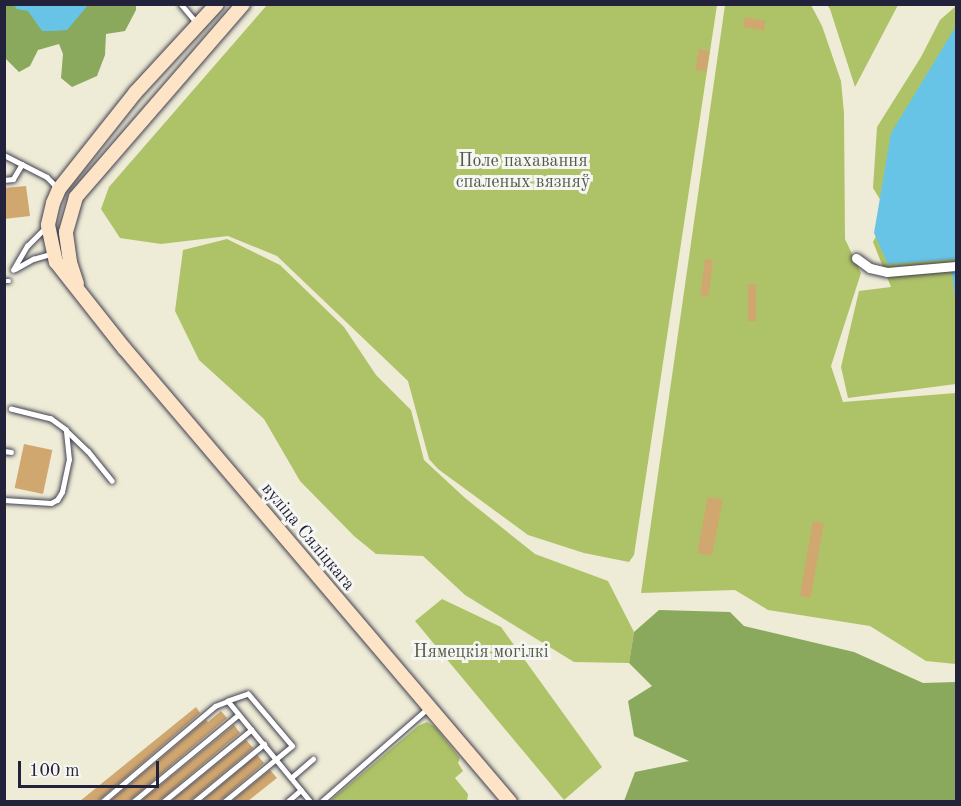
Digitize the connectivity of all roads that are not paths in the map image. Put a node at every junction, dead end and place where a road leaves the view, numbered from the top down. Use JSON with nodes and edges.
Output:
{"nodes":[{"id":1,"x":181,"y":4,"type":"edge"},
{"id":2,"x":217,"y":4,"type":"edge"},
{"id":3,"x":243,"y":4,"type":"edge"},
{"id":4,"x":199,"y":26,"type":"junction"},
{"id":5,"x":135,"y":93,"type":"junction"},
{"id":6,"x":152,"y":107,"type":"junction"},
{"id":7,"x":4,"y":156,"type":"edge"},
{"id":8,"x":22,"y":164,"type":"junction"},
{"id":9,"x":4,"y":180,"type":"edge"},
{"id":10,"x":59,"y":189,"type":"junction"},
{"id":11,"x":48,"y":225,"type":"junction"},
{"id":12,"x":53,"y":254,"type":"junction"},
{"id":13,"x":856,"y":258,"type":"dead end"},
{"id":14,"x":957,"y":266,"type":"edge"},
{"id":15,"x":80,"y":294,"type":"junction"},
{"id":16,"x":10,"y":409,"type":"dead end"},
{"id":17,"x":66,"y":430,"type":"junction"},
{"id":18,"x":4,"y":451,"type":"edge"},
{"id":19,"x":11,"y":452,"type":"dead end"},
{"id":20,"x":112,"y":482,"type":"dead end"},
{"id":21,"x":4,"y":500,"type":"edge"},
{"id":22,"x":228,"y":701,"type":"junction"},
{"id":23,"x":430,"y":706,"type":"junction"},
{"id":24,"x":238,"y":715,"type":"junction"},
{"id":25,"x":251,"y":730,"type":"junction"},
{"id":26,"x":264,"y":744,"type":"junction"},
{"id":27,"x":275,"y":759,"type":"junction"},
{"id":28,"x":313,"y":759,"type":"dead end"},
{"id":29,"x":291,"y":778,"type":"junction"},
{"id":30,"x":301,"y":790,"type":"junction"},
{"id":31,"x":102,"y":801,"type":"edge"},
{"id":32,"x":133,"y":801,"type":"edge"},
{"id":33,"x":164,"y":801,"type":"edge"},
{"id":34,"x":194,"y":801,"type":"edge"},
{"id":35,"x":224,"y":801,"type":"edge"},
{"id":36,"x":287,"y":801,"type":"edge"},
{"id":37,"x":311,"y":801,"type":"edge"},
{"id":38,"x":321,"y":801,"type":"edge"},
{"id":39,"x":510,"y":801,"type":"edge"}],
"edges":[{"from":1,"to":4,"type":"lane"},
{"from":2,"to":4,"type":"main road","name":"вуліца Сяліцкага"},
{"from":3,"to":6,"type":"main road","name":"вуліца Сяліцкага"},
{"from":4,"to":5,"type":"main road","name":"вуліца Сяліцкага"},
{"from":5,"to":6,"type":"main road"},
{"from":5,"to":10,"type":"main road","name":"вуліца Сяліцкага"},
{"from":6,"to":15,"type":"main road","name":"вуліца Сяліцкага"},
{"from":7,"to":8,"type":"lane"},
{"from":8,"to":9,"type":"lane"},
{"from":8,"to":10,"type":"lane"},
{"from":10,"to":11,"type":"main road","name":"вуліца Сяліцкага"},
{"from":11,"to":12,"type":"main road","name":"вуліца Сяліцкага"},
{"from":11,"to":12,"type":"lane"},
{"from":12,"to":15,"type":"main road","name":"вуліца Сяліцкага"},
{"from":13,"to":14,"type":"street"},
{"from":15,"to":23,"type":"main road","name":"вуліца Сяліцкага"},
{"from":16,"to":17,"type":"lane"},
{"from":17,"to":20,"type":"lane"},
{"from":17,"to":21,"type":"lane"},
{"from":18,"to":19,"type":"lane"},
{"from":22,"to":24,"type":"lane"},
{"from":22,"to":27,"type":"lane"},
{"from":22,"to":31,"type":"lane"},
{"from":23,"to":38,"type":"lane"},
{"from":23,"to":39,"type":"main road","name":"вуліца Сяліцкага"},
{"from":24,"to":25,"type":"lane"},
{"from":24,"to":32,"type":"lane"},
{"from":25,"to":26,"type":"lane"},
{"from":25,"to":33,"type":"lane"},
{"from":26,"to":27,"type":"lane"},
{"from":26,"to":34,"type":"lane"},
{"from":27,"to":29,"type":"lane"},
{"from":27,"to":35,"type":"lane"},
{"from":28,"to":29,"type":"lane"},
{"from":29,"to":30,"type":"lane"},
{"from":30,"to":36,"type":"lane"},
{"from":30,"to":37,"type":"lane"}]}
